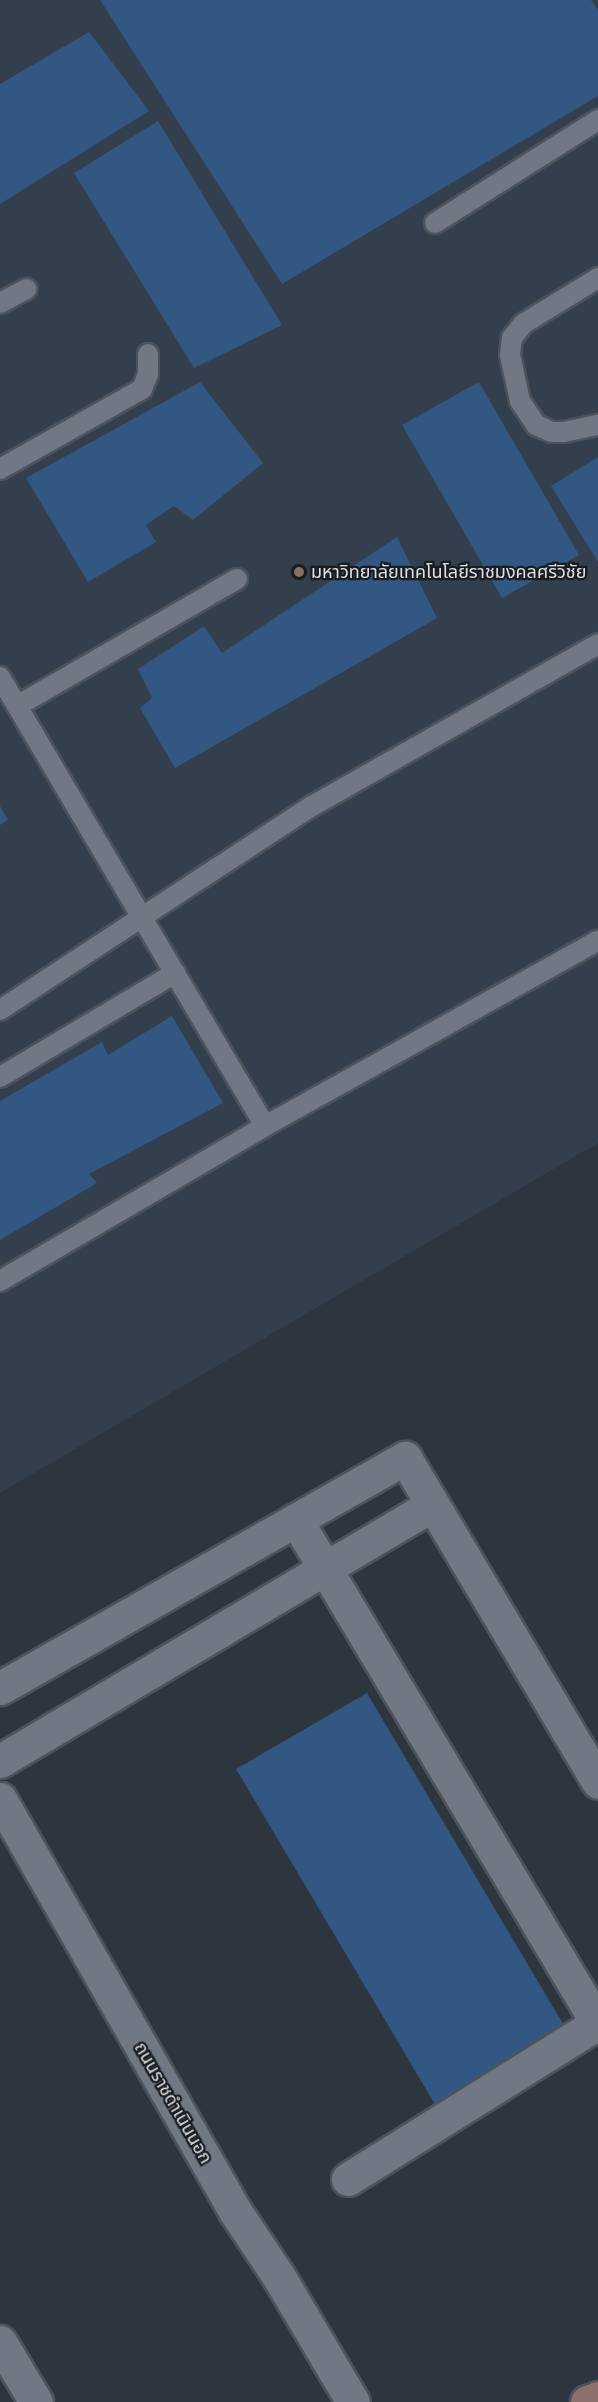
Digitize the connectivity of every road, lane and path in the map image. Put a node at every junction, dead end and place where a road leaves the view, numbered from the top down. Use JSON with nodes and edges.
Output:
{"nodes":[{"id":1,"x":598,"y":120,"type":"edge"},
{"id":2,"x":435,"y":224,"type":"dead end"},
{"id":3,"x":598,"y":278,"type":"edge"},
{"id":4,"x":26,"y":289,"type":"dead end"},
{"id":5,"x":0,"y":303,"type":"edge"},
{"id":6,"x":148,"y":354,"type":"dead end"},
{"id":7,"x":598,"y":425,"type":"edge"},
{"id":8,"x":0,"y":469,"type":"edge"},
{"id":9,"x":237,"y":579,"type":"dead end"},
{"id":10,"x":598,"y":644,"type":"edge"},
{"id":11,"x":0,"y":677,"type":"edge"},
{"id":12,"x":17,"y":706,"type":"junction"},
{"id":13,"x":142,"y":917,"type":"junction"},
{"id":14,"x":598,"y":941,"type":"edge"},
{"id":15,"x":175,"y":973,"type":"junction"},
{"id":16,"x":0,"y":1010,"type":"edge"},
{"id":17,"x":0,"y":1077,"type":"edge"},
{"id":18,"x":265,"y":1126,"type":"junction"},
{"id":19,"x":0,"y":1281,"type":"edge"},
{"id":20,"x":432,"y":1504,"type":"junction"},
{"id":21,"x":296,"y":1520,"type":"junction"},
{"id":22,"x":325,"y":1568,"type":"junction"},
{"id":23,"x":0,"y":1688,"type":"edge"},
{"id":24,"x":0,"y":1761,"type":"edge"},
{"id":25,"x":598,"y":1782,"type":"edge"},
{"id":26,"x":0,"y":1799,"type":"edge"},
{"id":27,"x":598,"y":2023,"type":"edge"},
{"id":28,"x":348,"y":2179,"type":"dead end"},
{"id":29,"x":0,"y":2342,"type":"edge"},
{"id":30,"x":598,"y":2398,"type":"edge"},
{"id":31,"x":36,"y":2402,"type":"edge"},
{"id":32,"x":353,"y":2402,"type":"edge"},
{"id":33,"x":587,"y":2402,"type":"edge"}],
"edges":[{"from":1,"to":2,"type":"lane"},
{"from":3,"to":7,"type":"lane"},
{"from":4,"to":5,"type":"lane"},
{"from":6,"to":8,"type":"lane"},
{"from":9,"to":12,"type":"lane"},
{"from":10,"to":13,"type":"lane"},
{"from":11,"to":12,"type":"lane"},
{"from":12,"to":13,"type":"lane"},
{"from":13,"to":15,"type":"lane"},
{"from":13,"to":16,"type":"lane"},
{"from":14,"to":18,"type":"lane"},
{"from":15,"to":17,"type":"lane"},
{"from":15,"to":18,"type":"lane"},
{"from":18,"to":19,"type":"lane"},
{"from":20,"to":21,"type":"street"},
{"from":20,"to":22,"type":"street"},
{"from":20,"to":25,"type":"street"},
{"from":21,"to":22,"type":"street"},
{"from":21,"to":23,"type":"street"},
{"from":22,"to":24,"type":"street"},
{"from":22,"to":27,"type":"street"},
{"from":26,"to":32,"type":"street","name":"ถนนราชดำเนินนอก"},
{"from":27,"to":28,"type":"street"},
{"from":29,"to":31,"type":"street"},
{"from":30,"to":33,"type":"main road"}]}
